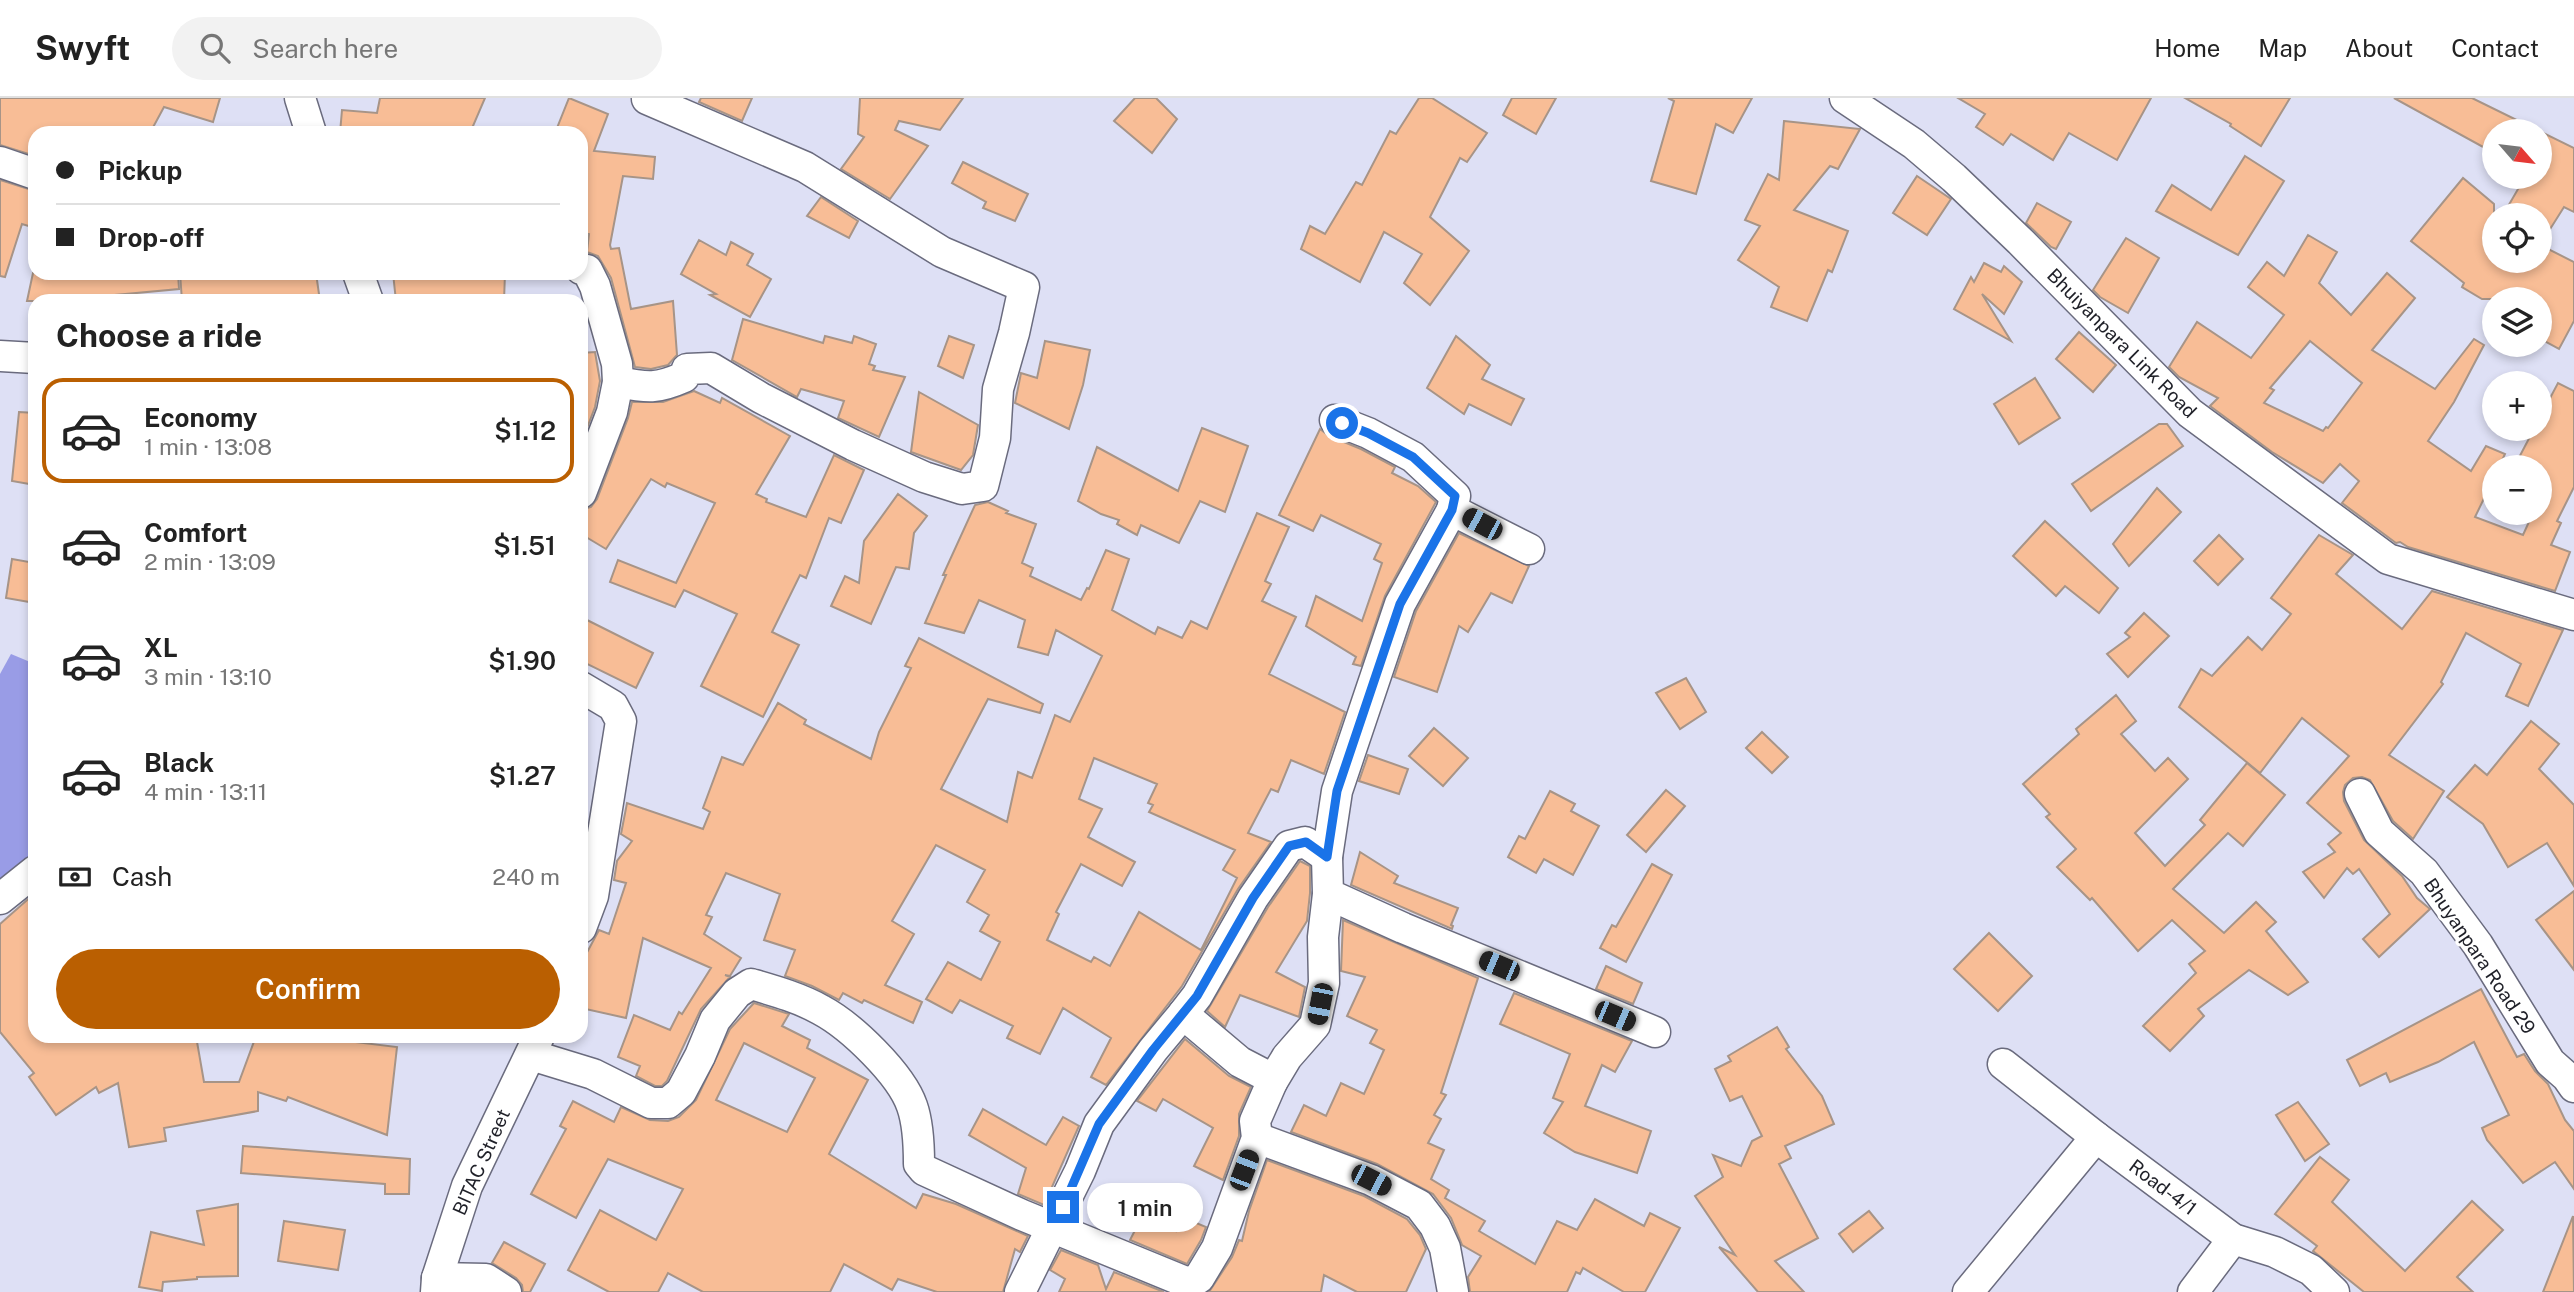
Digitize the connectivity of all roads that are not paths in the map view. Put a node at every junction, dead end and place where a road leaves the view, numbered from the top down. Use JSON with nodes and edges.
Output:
{"nodes":[{"id":1,"x":300,"y":98,"type":"edge"},
{"id":2,"x":1845,"y":98,"type":"edge"},
{"id":3,"x":647,"y":99,"type":"edge"},
{"id":4,"x":310,"y":126,"type":"edge"},
{"id":5,"x":0,"y":162,"type":"edge"},
{"id":6,"x":28,"y":172,"type":"edge"},
{"id":7,"x":588,"y":272,"type":"edge"},
{"id":8,"x":0,"y":356,"type":"edge"},
{"id":9,"x":28,"y":358,"type":"edge"},
{"id":10,"x":618,"y":382,"type":"junction"},
{"id":11,"x":1335,"y":420,"type":"dead end"},
{"id":12,"x":588,"y":474,"type":"edge"},
{"id":13,"x":1452,"y":510,"type":"junction"},
{"id":14,"x":1529,"y":549,"type":"dead end"},
{"id":15,"x":2574,"y":615,"type":"edge"},
{"id":16,"x":588,"y":691,"type":"edge"},
{"id":17,"x":2360,"y":794,"type":"dead end"},
{"id":18,"x":1327,"y":857,"type":"junction"},
{"id":19,"x":28,"y":877,"type":"edge"},
{"id":20,"x":1328,"y":894,"type":"junction"},
{"id":21,"x":0,"y":899,"type":"edge"},
{"id":22,"x":588,"y":909,"type":"edge"},
{"id":23,"x":1184,"y":1014,"type":"junction"},
{"id":24,"x":1654,"y":1032,"type":"dead end"},
{"id":25,"x":535,"y":1045,"type":"edge"},
{"id":26,"x":2003,"y":1064,"type":"dead end"},
{"id":27,"x":1272,"y":1082,"type":"junction"},
{"id":28,"x":2574,"y":1087,"type":"edge"},
{"id":29,"x":2096,"y":1137,"type":"junction"},
{"id":30,"x":1257,"y":1138,"type":"junction"},
{"id":31,"x":1053,"y":1227,"type":"junction"},
{"id":32,"x":2233,"y":1239,"type":"junction"},
{"id":33,"x":436,"y":1285,"type":"edge"},
{"id":34,"x":1185,"y":1287,"type":"edge"},
{"id":35,"x":506,"y":1292,"type":"edge"},
{"id":36,"x":1020,"y":1292,"type":"edge"},
{"id":37,"x":1453,"y":1292,"type":"edge"},
{"id":38,"x":1968,"y":1292,"type":"edge"},
{"id":39,"x":2193,"y":1292,"type":"edge"},
{"id":40,"x":2334,"y":1292,"type":"edge"}],
"edges":[{"from":1,"to":4,"type":"street"},
{"from":2,"to":15,"type":"street","name":"Bhuiyanpara Link Road"},
{"from":3,"to":10,"type":"street"},
{"from":5,"to":6,"type":"street"},
{"from":7,"to":10,"type":"street"},
{"from":8,"to":9,"type":"street"},
{"from":10,"to":12,"type":"street"},
{"from":11,"to":13,"type":"street"},
{"from":13,"to":14,"type":"street"},
{"from":13,"to":18,"type":"street"},
{"from":16,"to":22,"type":"street"},
{"from":17,"to":28,"type":"street","name":"Bhuyanpara Road 29"},
{"from":18,"to":20,"type":"street"},
{"from":18,"to":23,"type":"street"},
{"from":19,"to":21,"type":"street"},
{"from":20,"to":24,"type":"street"},
{"from":20,"to":27,"type":"street"},
{"from":23,"to":27,"type":"street"},
{"from":23,"to":31,"type":"street"},
{"from":25,"to":31,"type":"street"},
{"from":25,"to":33,"type":"street","name":"BITAC Street"},
{"from":26,"to":29,"type":"street","name":"Road-4/1"},
{"from":27,"to":30,"type":"street"},
{"from":29,"to":32,"type":"street","name":"Road-4/1"},
{"from":29,"to":38,"type":"street"},
{"from":30,"to":34,"type":"street"},
{"from":30,"to":37,"type":"street"},
{"from":31,"to":34,"type":"street"},
{"from":31,"to":36,"type":"street"},
{"from":32,"to":39,"type":"street"},
{"from":32,"to":40,"type":"street","name":"Road-4/1"},
{"from":33,"to":35,"type":"street"}]}
